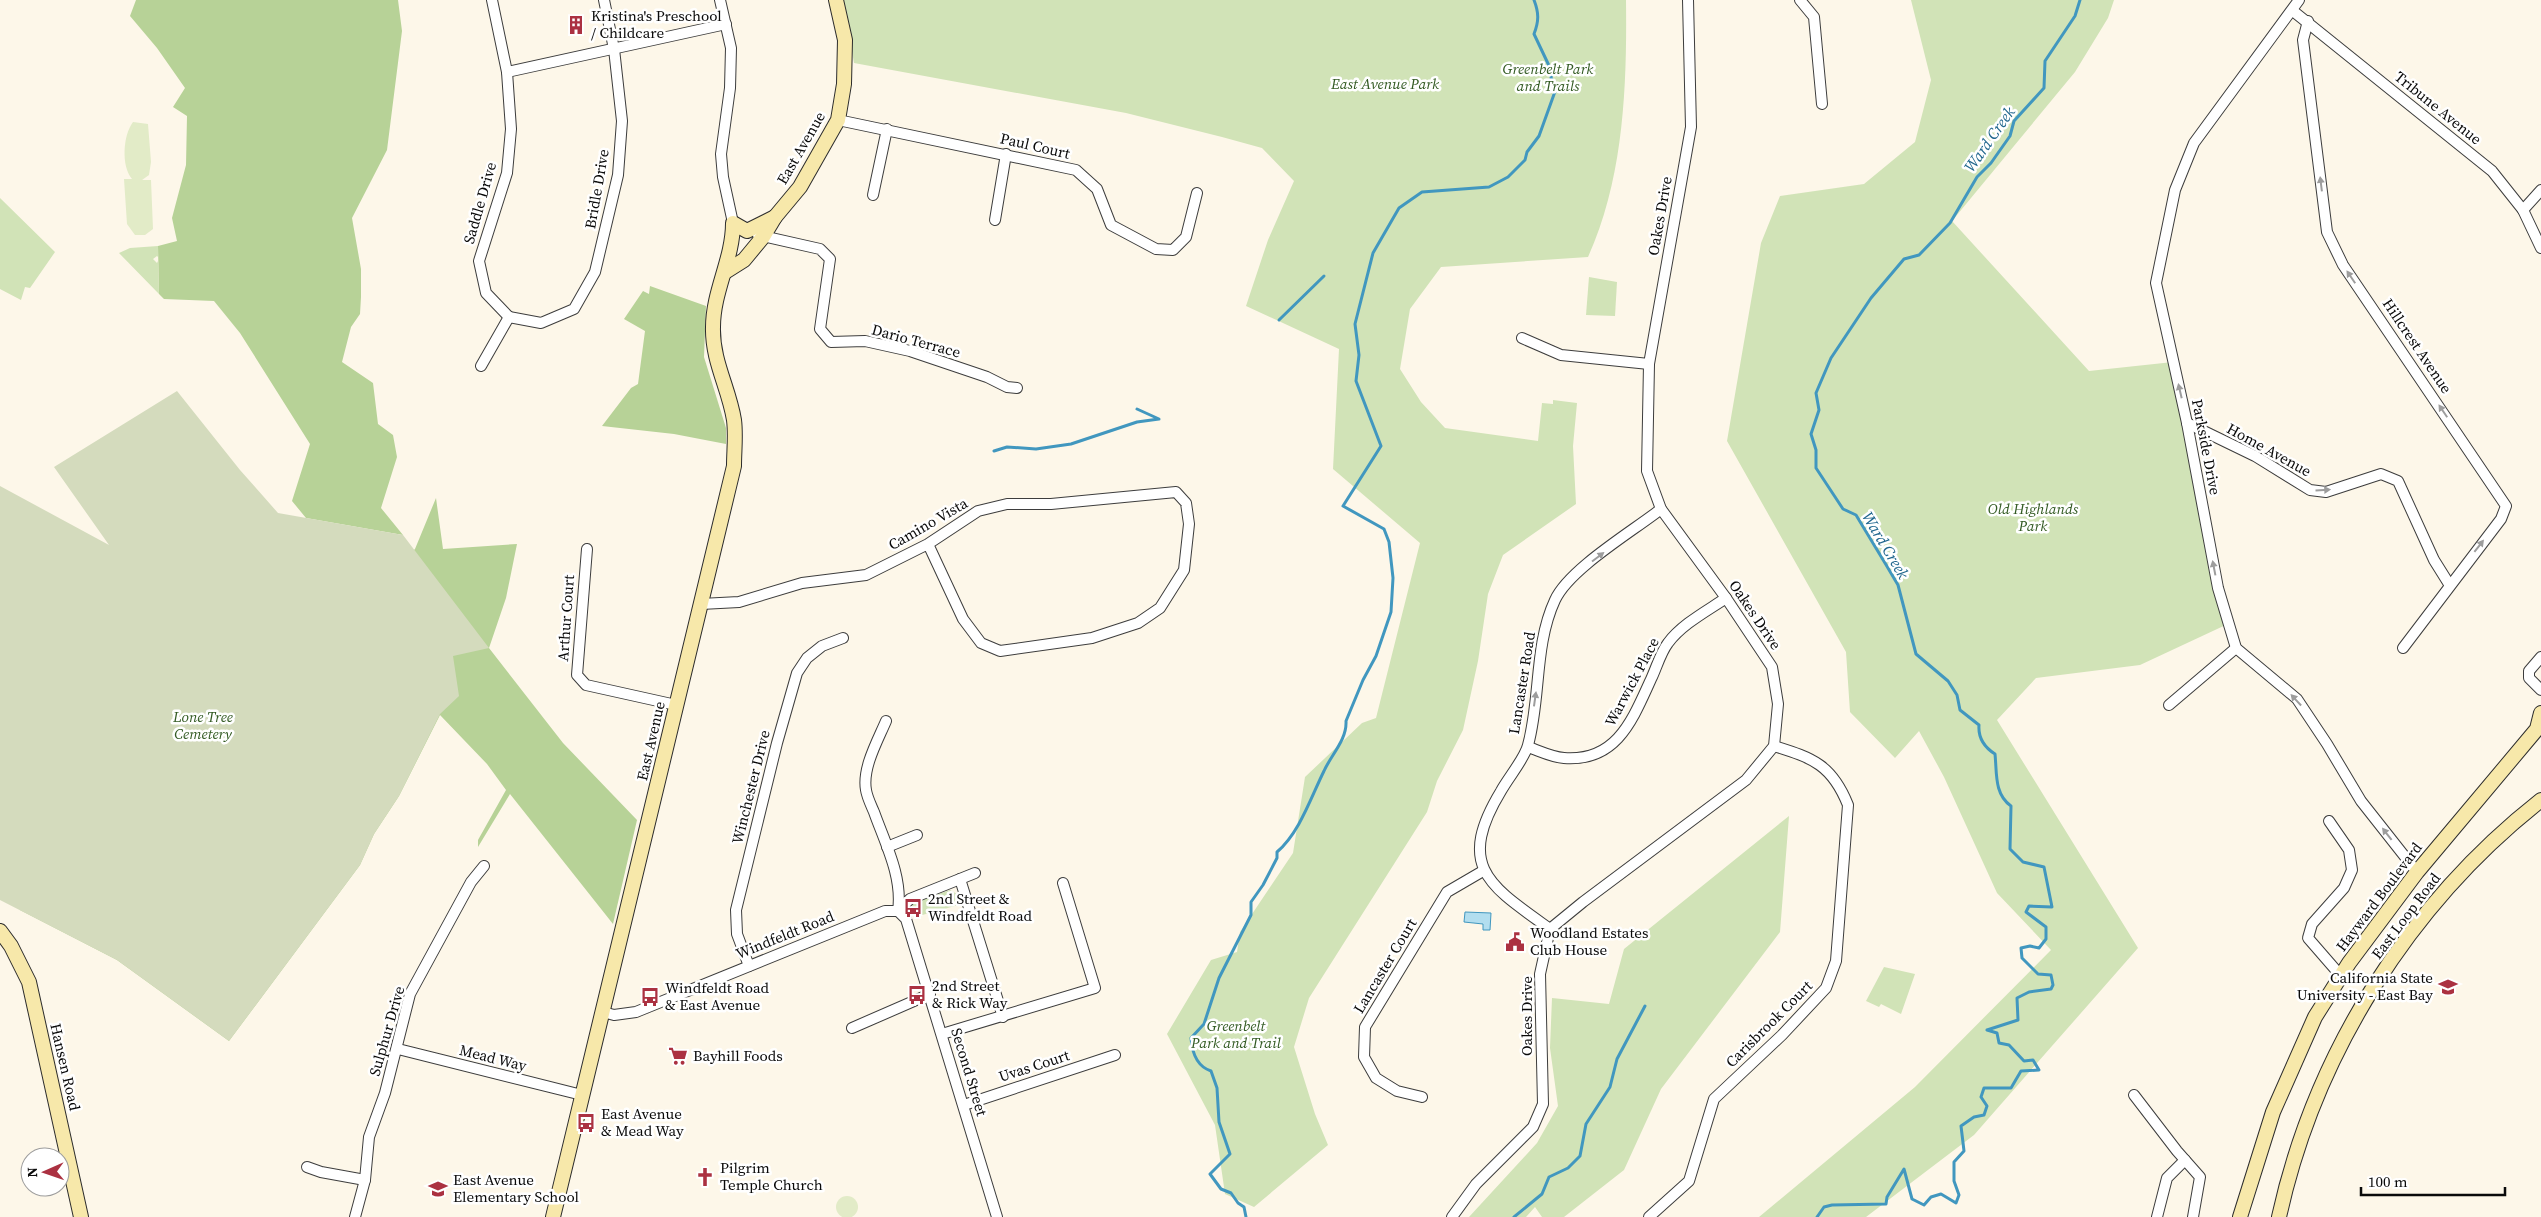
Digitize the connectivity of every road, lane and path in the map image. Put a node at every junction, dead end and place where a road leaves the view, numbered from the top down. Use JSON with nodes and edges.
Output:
{"nodes":[{"id":1,"x":492,"y":0,"type":"edge"},
{"id":2,"x":604,"y":0,"type":"edge"},
{"id":3,"x":720,"y":0,"type":"edge"},
{"id":4,"x":836,"y":0,"type":"edge"},
{"id":5,"x":1688,"y":0,"type":"edge"},
{"id":6,"x":1800,"y":0,"type":"edge"},
{"id":7,"x":2299,"y":0,"type":"edge"},
{"id":8,"x":2293,"y":11,"type":"junction"},
{"id":9,"x":2308,"y":21,"type":"junction"},
{"id":10,"x":726,"y":24,"type":"junction"},
{"id":11,"x":614,"y":48,"type":"junction"},
{"id":12,"x":507,"y":72,"type":"junction"},
{"id":13,"x":1822,"y":104,"type":"dead end"},
{"id":14,"x":838,"y":120,"type":"junction"},
{"id":15,"x":887,"y":129,"type":"junction"},
{"id":16,"x":1006,"y":154,"type":"junction"},
{"id":17,"x":2541,"y":190,"type":"edge"},
{"id":18,"x":1197,"y":193,"type":"dead end"},
{"id":19,"x":873,"y":195,"type":"dead end"},
{"id":20,"x":2523,"y":210,"type":"junction"},
{"id":21,"x":775,"y":217,"type":"junction"},
{"id":22,"x":995,"y":220,"type":"dead end"},
{"id":23,"x":733,"y":223,"type":"junction"},
{"id":24,"x":747,"y":231,"type":"junction"},
{"id":25,"x":763,"y":237,"type":"junction"},
{"id":26,"x":2541,"y":248,"type":"edge"},
{"id":27,"x":725,"y":272,"type":"junction"},
{"id":28,"x":509,"y":317,"type":"junction"},
{"id":29,"x":1522,"y":338,"type":"dead end"},
{"id":30,"x":1649,"y":364,"type":"junction"},
{"id":31,"x":481,"y":366,"type":"dead end"},
{"id":32,"x":1017,"y":388,"type":"dead end"},
{"id":33,"x":2187,"y":423,"type":"junction"},
{"id":34,"x":1661,"y":509,"type":"junction"},
{"id":35,"x":928,"y":544,"type":"junction"},
{"id":36,"x":587,"y":549,"type":"dead end"},
{"id":37,"x":2449,"y":584,"type":"junction"},
{"id":38,"x":1726,"y":598,"type":"junction"},
{"id":39,"x":701,"y":604,"type":"junction"},
{"id":40,"x":843,"y":638,"type":"dead end"},
{"id":41,"x":2236,"y":648,"type":"junction"},
{"id":42,"x":2403,"y":648,"type":"dead end"},
{"id":43,"x":2541,"y":657,"type":"edge"},
{"id":44,"x":2541,"y":690,"type":"edge"},
{"id":45,"x":676,"y":705,"type":"junction"},
{"id":46,"x":2169,"y":705,"type":"dead end"},
{"id":47,"x":2541,"y":713,"type":"edge"},
{"id":48,"x":886,"y":720,"type":"dead end"},
{"id":49,"x":2539,"y":729,"type":"edge"},
{"id":50,"x":1774,"y":746,"type":"junction"},
{"id":51,"x":1528,"y":747,"type":"junction"},
{"id":52,"x":2541,"y":800,"type":"edge"},
{"id":53,"x":2329,"y":821,"type":"dead end"},
{"id":54,"x":917,"y":835,"type":"dead end"},
{"id":55,"x":887,"y":847,"type":"junction"},
{"id":56,"x":484,"y":866,"type":"dead end"},
{"id":57,"x":1483,"y":871,"type":"junction"},
{"id":58,"x":2417,"y":872,"type":"junction"},
{"id":59,"x":975,"y":873,"type":"dead end"},
{"id":60,"x":960,"y":879,"type":"junction"},
{"id":61,"x":1063,"y":883,"type":"dead end"},
{"id":62,"x":898,"y":910,"type":"junction"},
{"id":63,"x":1550,"y":929,"type":"junction"},
{"id":64,"x":0,"y":931,"type":"edge"},
{"id":65,"x":748,"y":966,"type":"junction"},
{"id":66,"x":2341,"y":976,"type":"junction"},
{"id":67,"x":930,"y":994,"type":"junction"},
{"id":68,"x":603,"y":1012,"type":"junction"},
{"id":69,"x":1002,"y":1017,"type":"junction"},
{"id":70,"x":852,"y":1028,"type":"dead end"},
{"id":71,"x":942,"y":1034,"type":"junction"},
{"id":72,"x":398,"y":1049,"type":"junction"},
{"id":73,"x":1115,"y":1055,"type":"dead end"},
{"id":74,"x":582,"y":1095,"type":"junction"},
{"id":75,"x":2134,"y":1095,"type":"dead end"},
{"id":76,"x":1422,"y":1097,"type":"dead end"},
{"id":77,"x":964,"y":1105,"type":"junction"},
{"id":78,"x":2186,"y":1160,"type":"junction"},
{"id":79,"x":307,"y":1167,"type":"dead end"},
{"id":80,"x":364,"y":1180,"type":"junction"},
{"id":81,"x":81,"y":1217,"type":"edge"},
{"id":82,"x":355,"y":1217,"type":"edge"},
{"id":83,"x":553,"y":1217,"type":"edge"},
{"id":84,"x":997,"y":1217,"type":"edge"},
{"id":85,"x":1452,"y":1217,"type":"edge"},
{"id":86,"x":1649,"y":1217,"type":"edge"},
{"id":87,"x":2157,"y":1217,"type":"edge"},
{"id":88,"x":2193,"y":1217,"type":"edge"},
{"id":89,"x":2240,"y":1217,"type":"edge"},
{"id":90,"x":2279,"y":1217,"type":"edge"}],
"edges":[{"from":1,"to":12,"type":"street","name":"Saddle Drive"},
{"from":2,"to":11,"type":"street","name":"Bridle Drive"},
{"from":3,"to":10,"type":"street"},
{"from":4,"to":14,"type":"street","name":"East Avenue"},
{"from":5,"to":30,"type":"street","name":"Oakes Drive"},
{"from":6,"to":13,"type":"street"},
{"from":7,"to":8,"type":"street","name":"Parkside Drive"},
{"from":8,"to":9,"type":"street","name":"Tribune Avenue"},
{"from":33,"to":8,"type":"street","name":"Parkside Drive","one_way":true},
{"from":9,"to":20,"type":"street","name":"Tribune Avenue"},
{"from":37,"to":9,"type":"street","name":"Hillcrest Avenue","one_way":true},
{"from":10,"to":11,"type":"street"},
{"from":10,"to":23,"type":"street"},
{"from":11,"to":12,"type":"street"},
{"from":11,"to":28,"type":"street","name":"Bridle Drive"},
{"from":12,"to":28,"type":"street","name":"Saddle Drive"},
{"from":14,"to":15,"type":"street","name":"Paul Court"},
{"from":14,"to":21,"type":"street","name":"East Avenue"},
{"from":15,"to":16,"type":"street","name":"Paul Court"},
{"from":15,"to":19,"type":"street"},
{"from":16,"to":18,"type":"street","name":"Paul Court"},
{"from":16,"to":22,"type":"street"},
{"from":17,"to":20,"type":"street"},
{"from":20,"to":26,"type":"street","name":"Tribune Avenue"},
{"from":21,"to":24,"type":"street","name":"East Avenue"},
{"from":21,"to":25,"type":"street","name":"East Avenue"},
{"from":23,"to":24,"type":"street"},
{"from":23,"to":27,"type":"street","name":"East Avenue"},
{"from":24,"to":25,"type":"street","name":"Dario Terrace"},
{"from":25,"to":27,"type":"street","name":"East Avenue"},
{"from":25,"to":32,"type":"street","name":"Dario Terrace"},
{"from":27,"to":39,"type":"street","name":"East Avenue"},
{"from":28,"to":31,"type":"street"},
{"from":29,"to":30,"type":"street"},
{"from":30,"to":34,"type":"street","name":"Oakes Drive"},
{"from":33,"to":37,"type":"street","name":"Home Avenue","one_way":true},
{"from":41,"to":33,"type":"street","name":"Parkside Drive","one_way":true},
{"from":34,"to":38,"type":"street","name":"Oakes Drive"},
{"from":51,"to":34,"type":"street","name":"Lancaster Road","one_way":true},
{"from":35,"to":35,"type":"street","name":"Camino Vista"},
{"from":35,"to":39,"type":"street","name":"Camino Vista"},
{"from":36,"to":45,"type":"street","name":"Arthur Court"},
{"from":37,"to":42,"type":"street","name":"Hillcrest Avenue"},
{"from":38,"to":50,"type":"street","name":"Oakes Drive"},
{"from":38,"to":51,"type":"street","name":"Warwick Place"},
{"from":39,"to":45,"type":"street","name":"East Avenue"},
{"from":40,"to":65,"type":"street","name":"Winchester Drive"},
{"from":41,"to":46,"type":"street"},
{"from":58,"to":41,"type":"street","one_way":true},
{"from":43,"to":44,"type":"street"},
{"from":45,"to":68,"type":"street","name":"East Avenue"},
{"from":47,"to":49,"type":"street","name":"Hayward Boulevard"},
{"from":48,"to":55,"type":"street"},
{"from":49,"to":58,"type":"street","name":"Hayward Boulevard"},
{"from":50,"to":63,"type":"street"},
{"from":50,"to":86,"type":"street","name":"Carisbrook Court"},
{"from":51,"to":57,"type":"street","name":"Lancaster Road"},
{"from":52,"to":90,"type":"street","name":"East Loop Road"},
{"from":53,"to":66,"type":"street"},
{"from":54,"to":55,"type":"street"},
{"from":55,"to":62,"type":"street"},
{"from":56,"to":72,"type":"street","name":"Sulphur Drive"},
{"from":57,"to":63,"type":"street"},
{"from":57,"to":76,"type":"street","name":"Lancaster Court"},
{"from":58,"to":66,"type":"street","name":"Hayward Boulevard"},
{"from":59,"to":60,"type":"street","name":"Windfeldt Road"},
{"from":60,"to":62,"type":"street","name":"Windfeldt Road"},
{"from":60,"to":69,"type":"street"},
{"from":61,"to":69,"type":"street"},
{"from":62,"to":65,"type":"street","name":"Windfeldt Road"},
{"from":62,"to":67,"type":"street","name":"Second Street"},
{"from":63,"to":85,"type":"street","name":"Oakes Drive"},
{"from":64,"to":81,"type":"street","name":"Hansen Road"},
{"from":65,"to":68,"type":"street","name":"Windfeldt Road"},
{"from":66,"to":89,"type":"street","name":"Hayward Boulevard"},
{"from":67,"to":70,"type":"street"},
{"from":67,"to":71,"type":"street","name":"Second Street"},
{"from":68,"to":74,"type":"street","name":"East Avenue"},
{"from":69,"to":71,"type":"street"},
{"from":71,"to":77,"type":"street","name":"Second Street"},
{"from":72,"to":74,"type":"street","name":"Mead Way"},
{"from":72,"to":80,"type":"street","name":"Sulphur Drive"},
{"from":73,"to":77,"type":"street","name":"Uvas Court"},
{"from":74,"to":83,"type":"street","name":"East Avenue"},
{"from":75,"to":78,"type":"street"},
{"from":77,"to":84,"type":"street","name":"Second Street"},
{"from":78,"to":87,"type":"street"},
{"from":78,"to":88,"type":"street"},
{"from":79,"to":80,"type":"street"},
{"from":80,"to":82,"type":"street","name":"Sulphur Drive"}]}
